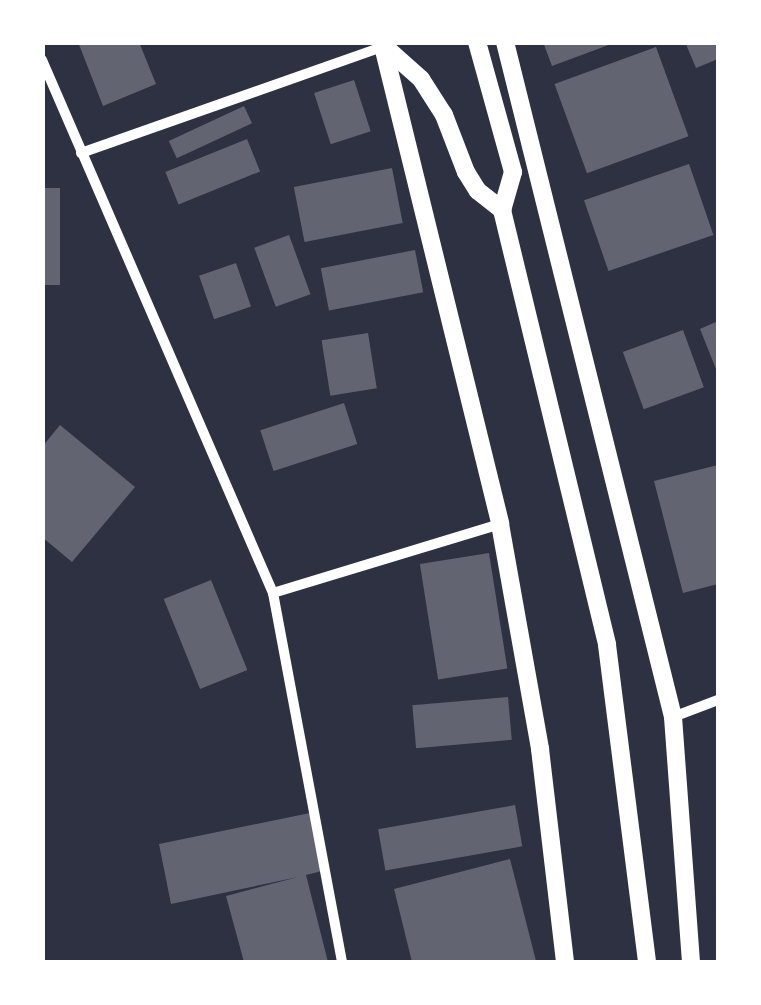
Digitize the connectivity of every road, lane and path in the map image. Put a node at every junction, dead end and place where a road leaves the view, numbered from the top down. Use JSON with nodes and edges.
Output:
{"nodes":[{"id":1,"x":477,"y":42,"type":"edge"},
{"id":2,"x":506,"y":42,"type":"edge"},
{"id":3,"x":383,"y":44,"type":"edge"},
{"id":4,"x":42,"y":60,"type":"edge"},
{"id":5,"x":81,"y":153,"type":"junction"},
{"id":6,"x":502,"y":210,"type":"junction"},
{"id":7,"x":500,"y":524,"type":"junction"},
{"id":8,"x":273,"y":592,"type":"junction"},
{"id":9,"x":718,"y":700,"type":"edge"},
{"id":10,"x":673,"y":717,"type":"junction"},
{"id":11,"x":342,"y":962,"type":"edge"},
{"id":12,"x":564,"y":962,"type":"edge"},
{"id":13,"x":648,"y":962,"type":"edge"},
{"id":14,"x":692,"y":962,"type":"edge"}],
"edges":[{"from":1,"to":6,"type":"street"},
{"from":2,"to":10,"type":"street"},
{"from":3,"to":5,"type":"street"},
{"from":3,"to":6,"type":"street"},
{"from":3,"to":7,"type":"street"},
{"from":4,"to":5,"type":"street"},
{"from":5,"to":8,"type":"street"},
{"from":6,"to":13,"type":"street"},
{"from":7,"to":8,"type":"street"},
{"from":7,"to":12,"type":"street"},
{"from":8,"to":11,"type":"street"},
{"from":9,"to":10,"type":"street"},
{"from":10,"to":14,"type":"street"}]}
